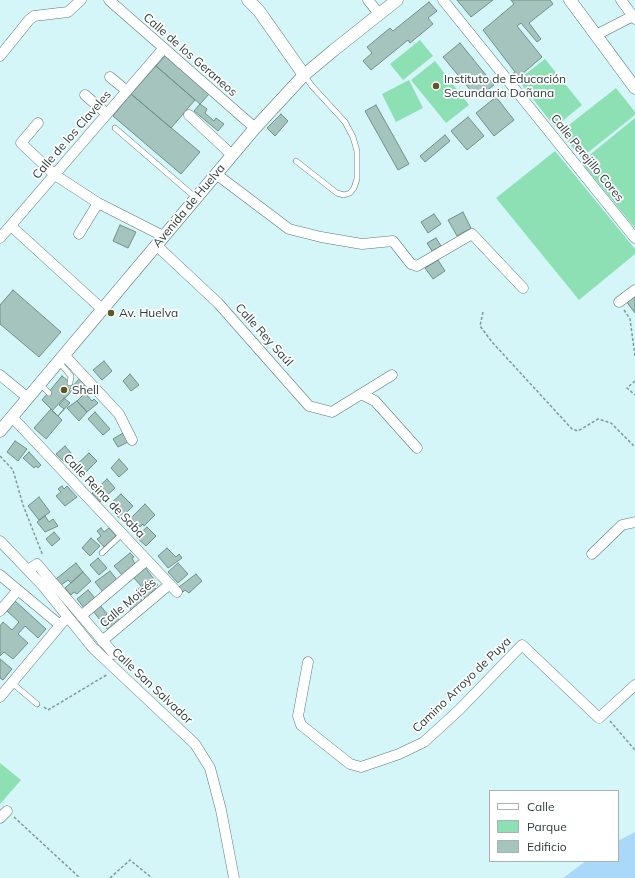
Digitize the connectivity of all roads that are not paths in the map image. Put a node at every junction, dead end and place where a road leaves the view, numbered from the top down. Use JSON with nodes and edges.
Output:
{"nodes":[{"id":1,"x":81,"y":0,"type":"edge"},
{"id":2,"x":109,"y":0,"type":"edge"},
{"id":3,"x":248,"y":0,"type":"edge"},
{"id":4,"x":368,"y":0,"type":"edge"},
{"id":5,"x":397,"y":0,"type":"edge"},
{"id":6,"x":443,"y":0,"type":"edge"},
{"id":7,"x":570,"y":0,"type":"edge"},
{"id":8,"x":621,"y":0,"type":"edge"},
{"id":9,"x":380,"y":14,"type":"junction"},
{"id":10,"x":634,"y":17,"type":"edge"},
{"id":11,"x":596,"y":34,"type":"junction"},
{"id":12,"x":163,"y":49,"type":"junction"},
{"id":13,"x":0,"y":56,"type":"edge"},
{"id":14,"x":304,"y":76,"type":"junction"},
{"id":15,"x":110,"y":77,"type":"dead end"},
{"id":16,"x":635,"y":88,"type":"edge"},
{"id":17,"x":127,"y":91,"type":"junction"},
{"id":18,"x":85,"y":96,"type":"dead end"},
{"id":19,"x":107,"y":114,"type":"junction"},
{"id":20,"x":189,"y":115,"type":"dead end"},
{"id":21,"x":38,"y":123,"type":"dead end"},
{"id":22,"x":115,"y":128,"type":"dead end"},
{"id":23,"x":255,"y":128,"type":"junction"},
{"id":24,"x":232,"y":155,"type":"junction"},
{"id":25,"x":296,"y":161,"type":"dead end"},
{"id":26,"x":216,"y":174,"type":"junction"},
{"id":27,"x":55,"y":175,"type":"junction"},
{"id":28,"x":196,"y":198,"type":"junction"},
{"id":29,"x":98,"y":203,"type":"junction"},
{"id":30,"x":11,"y":226,"type":"junction"},
{"id":31,"x":79,"y":234,"type":"dead end"},
{"id":32,"x":0,"y":238,"type":"edge"},
{"id":33,"x":635,"y":238,"type":"edge"},
{"id":34,"x":160,"y":240,"type":"junction"},
{"id":35,"x":523,"y":288,"type":"dead end"},
{"id":36,"x":635,"y":290,"type":"edge"},
{"id":37,"x":619,"y":302,"type":"road end"},
{"id":38,"x":102,"y":308,"type":"junction"},
{"id":39,"x":61,"y":358,"type":"junction"},
{"id":40,"x":0,"y":375,"type":"edge"},
{"id":41,"x":392,"y":375,"type":"dead end"},
{"id":42,"x":70,"y":383,"type":"dead end"},
{"id":43,"x":361,"y":394,"type":"junction"},
{"id":44,"x":28,"y":398,"type":"junction"},
{"id":45,"x":12,"y":417,"type":"junction"},
{"id":46,"x":0,"y":431,"type":"edge"},
{"id":47,"x":132,"y":440,"type":"dead end"},
{"id":48,"x":417,"y":448,"type":"dead end"},
{"id":49,"x":635,"y":522,"type":"edge"},
{"id":50,"x":122,"y":534,"type":"junction"},
{"id":51,"x":0,"y":541,"type":"edge"},
{"id":52,"x":102,"y":553,"type":"dead end"},
{"id":53,"x":592,"y":554,"type":"dead end"},
{"id":54,"x":147,"y":560,"type":"junction"},
{"id":55,"x":28,"y":570,"type":"junction"},
{"id":56,"x":0,"y":575,"type":"edge"},
{"id":57,"x":170,"y":584,"type":"junction"},
{"id":58,"x":18,"y":590,"type":"junction"},
{"id":59,"x":177,"y":592,"type":"dead end"},
{"id":60,"x":0,"y":612,"type":"edge"},
{"id":61,"x":81,"y":616,"type":"junction"},
{"id":62,"x":63,"y":621,"type":"junction"},
{"id":63,"x":102,"y":641,"type":"junction"},
{"id":64,"x":114,"y":654,"type":"dead end"},
{"id":65,"x":308,"y":662,"type":"dead end"},
{"id":66,"x":12,"y":683,"type":"junction"},
{"id":67,"x":635,"y":685,"type":"edge"},
{"id":68,"x":2,"y":692,"type":"edge"},
{"id":69,"x":37,"y":704,"type":"road end"},
{"id":70,"x":234,"y":878,"type":"edge"}],
"edges":[{"from":1,"to":13,"type":"street"},
{"from":2,"to":12,"type":"street","name":"Calle de los Geraneos"},
{"from":3,"to":14,"type":"street"},
{"from":4,"to":9,"type":"street"},
{"from":5,"to":9,"type":"street","name":"Avenida de Huelva"},
{"from":6,"to":33,"type":"street","name":"Calle Perejillo Cores"},
{"from":7,"to":11,"type":"street"},
{"from":8,"to":10,"type":"street"},
{"from":9,"to":14,"type":"street","name":"Avenida de Huelva"},
{"from":10,"to":11,"type":"street"},
{"from":11,"to":16,"type":"street"},
{"from":12,"to":17,"type":"street","name":"Calle de los Claveles"},
{"from":12,"to":23,"type":"street","name":"Calle de los Geraneos"},
{"from":14,"to":23,"type":"street","name":"Avenida de Huelva"},
{"from":14,"to":25,"type":"lane"},
{"from":15,"to":17,"type":"street"},
{"from":17,"to":19,"type":"street","name":"Calle de los Claveles"},
{"from":18,"to":19,"type":"street"},
{"from":19,"to":27,"type":"street","name":"Calle de los Claveles"},
{"from":20,"to":24,"type":"street"},
{"from":21,"to":27,"type":"street","name":"Calle Rey Saúl"},
{"from":22,"to":28,"type":"lane"},
{"from":23,"to":24,"type":"street","name":"Avenida de Huelva"},
{"from":24,"to":26,"type":"street","name":"Avenida de Huelva"},
{"from":26,"to":28,"type":"street","name":"Avenida de Huelva"},
{"from":26,"to":35,"type":"street"},
{"from":27,"to":29,"type":"street","name":"Calle Rey Saúl"},
{"from":27,"to":30,"type":"street","name":"Calle de los Claveles"},
{"from":28,"to":34,"type":"street","name":"Avenida de Huelva"},
{"from":29,"to":31,"type":"street"},
{"from":29,"to":34,"type":"street","name":"Calle Rey Saúl"},
{"from":30,"to":32,"type":"street","name":"Calle de los Claveles"},
{"from":30,"to":38,"type":"street"},
{"from":34,"to":38,"type":"street","name":"Avenida de Huelva"},
{"from":34,"to":43,"type":"street","name":"Calle Rey Saúl"},
{"from":36,"to":37,"type":"street"},
{"from":38,"to":39,"type":"street","name":"Avenida de Huelva"},
{"from":39,"to":42,"type":"lane"},
{"from":39,"to":44,"type":"street","name":"Avenida de Huelva"},
{"from":39,"to":47,"type":"street"},
{"from":40,"to":44,"type":"street"},
{"from":41,"to":43,"type":"street","name":"Calle Rey Saúl"},
{"from":43,"to":48,"type":"street"},
{"from":44,"to":45,"type":"street","name":"Avenida de Huelva"},
{"from":45,"to":46,"type":"street","name":"Avenida de Huelva"},
{"from":45,"to":50,"type":"street","name":"Calle Reina de Saba"},
{"from":49,"to":53,"type":"street"},
{"from":50,"to":52,"type":"lane"},
{"from":50,"to":54,"type":"street","name":"Calle Reina de Saba"},
{"from":51,"to":55,"type":"street","name":"Calle San Salvador"},
{"from":54,"to":57,"type":"street","name":"Calle Reina de Saba"},
{"from":54,"to":61,"type":"street"},
{"from":55,"to":61,"type":"street"},
{"from":55,"to":62,"type":"street","name":"Calle San Salvador"},
{"from":56,"to":58,"type":"street"},
{"from":57,"to":59,"type":"street","name":"Calle Reina de Saba"},
{"from":57,"to":63,"type":"street","name":"Calle Moisés"},
{"from":58,"to":60,"type":"street"},
{"from":58,"to":62,"type":"street"},
{"from":61,"to":63,"type":"street"},
{"from":62,"to":66,"type":"street"},
{"from":62,"to":70,"type":"street","name":"Calle San Salvador"},
{"from":63,"to":64,"type":"street"},
{"from":65,"to":67,"type":"street","name":"Camino Arroyo de Puya"},
{"from":66,"to":68,"type":"street"},
{"from":66,"to":69,"type":"lane"}]}
